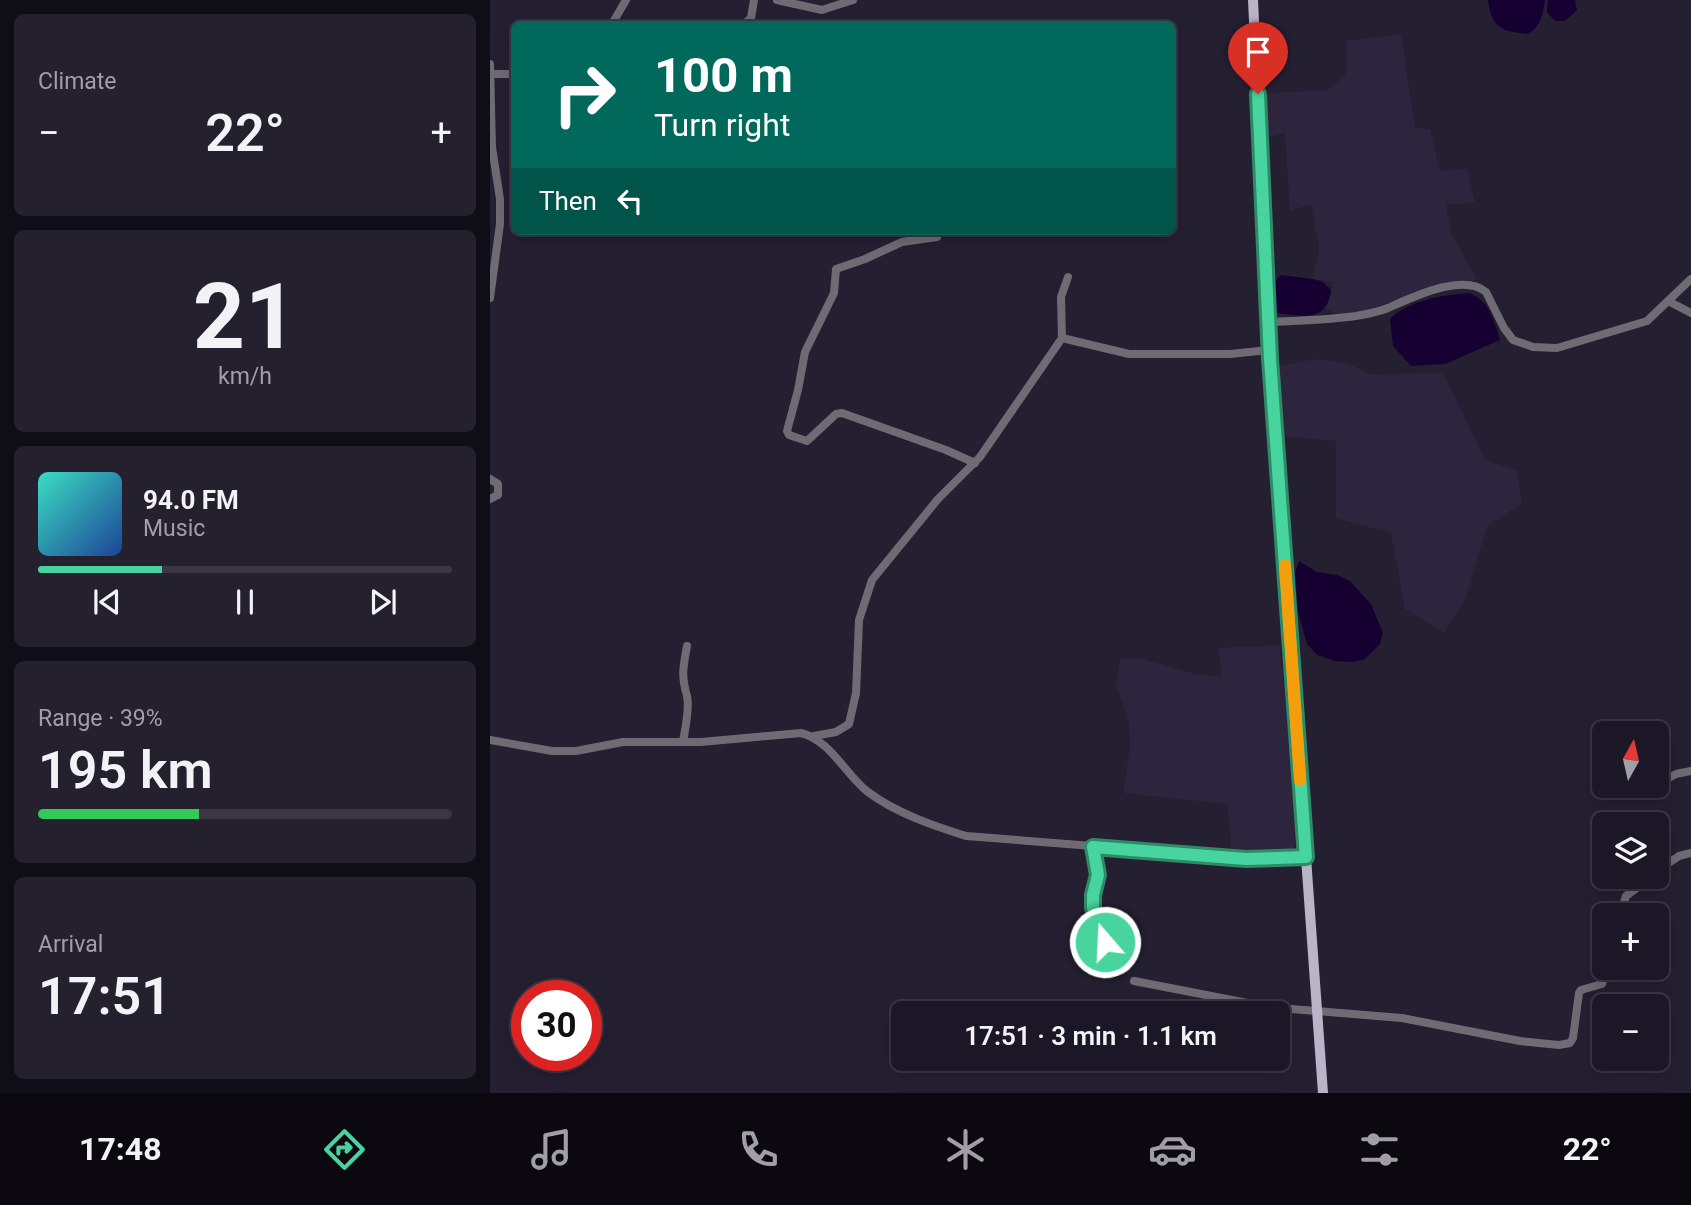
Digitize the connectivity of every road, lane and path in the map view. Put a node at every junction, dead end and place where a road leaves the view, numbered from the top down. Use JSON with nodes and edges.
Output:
{"nodes":[{"id":1,"x":626,"y":0,"type":"edge"},
{"id":2,"x":754,"y":0,"type":"edge"},
{"id":3,"x":777,"y":0,"type":"edge"},
{"id":4,"x":853,"y":0,"type":"edge"},
{"id":5,"x":1254,"y":0,"type":"edge"},
{"id":6,"x":614,"y":21,"type":"edge"},
{"id":7,"x":748,"y":21,"type":"edge"},
{"id":8,"x":490,"y":64,"type":"edge"},
{"id":9,"x":490,"y":74,"type":"edge"},
{"id":10,"x":511,"y":74,"type":"edge"},
{"id":11,"x":493,"y":170,"type":"edge"},
{"id":12,"x":937,"y":237,"type":"dead end"},
{"id":13,"x":1068,"y":277,"type":"dead end"},
{"id":14,"x":1691,"y":279,"type":"edge"},
{"id":15,"x":490,"y":298,"type":"edge"},
{"id":16,"x":1668,"y":301,"type":"junction"},
{"id":17,"x":1691,"y":313,"type":"edge"},
{"id":18,"x":1268,"y":322,"type":"junction"},
{"id":19,"x":1062,"y":338,"type":"junction"},
{"id":20,"x":1269,"y":350,"type":"junction"},
{"id":21,"x":975,"y":463,"type":"junction"},
{"id":22,"x":490,"y":479,"type":"edge"},
{"id":23,"x":490,"y":499,"type":"edge"},
{"id":24,"x":687,"y":646,"type":"dead end"},
{"id":25,"x":814,"y":736,"type":"junction"},
{"id":26,"x":490,"y":740,"type":"edge"},
{"id":27,"x":684,"y":742,"type":"junction"},
{"id":28,"x":1691,"y":771,"type":"edge"},
{"id":29,"x":1670,"y":777,"type":"edge"},
{"id":30,"x":1093,"y":847,"type":"junction"},
{"id":31,"x":1691,"y":853,"type":"edge"},
{"id":32,"x":1306,"y":857,"type":"junction"},
{"id":33,"x":1669,"y":863,"type":"edge"},
{"id":34,"x":1635,"y":889,"type":"edge"},
{"id":35,"x":1623,"y":903,"type":"edge"},
{"id":36,"x":1105,"y":972,"type":"dead end"},
{"id":37,"x":1603,"y":980,"type":"edge"},
{"id":38,"x":1134,"y":981,"type":"dead end"},
{"id":39,"x":1317,"y":1012,"type":"junction"},
{"id":40,"x":1323,"y":1093,"type":"edge"}],
"edges":[{"from":1,"to":6,"type":"street"},
{"from":2,"to":7,"type":"street"},
{"from":3,"to":4,"type":"street"},
{"from":5,"to":18,"type":"main road"},
{"from":8,"to":9,"type":"street"},
{"from":9,"to":10,"type":"street"},
{"from":9,"to":11,"type":"street"},
{"from":11,"to":15,"type":"street"},
{"from":12,"to":21,"type":"street"},
{"from":13,"to":19,"type":"street"},
{"from":14,"to":16,"type":"street"},
{"from":16,"to":17,"type":"street"},
{"from":16,"to":18,"type":"street"},
{"from":18,"to":20,"type":"main road"},
{"from":19,"to":20,"type":"street"},
{"from":19,"to":21,"type":"street"},
{"from":20,"to":32,"type":"main road"},
{"from":21,"to":25,"type":"street"},
{"from":22,"to":23,"type":"street"},
{"from":24,"to":27,"type":"street"},
{"from":25,"to":27,"type":"street"},
{"from":25,"to":30,"type":"street"},
{"from":26,"to":27,"type":"street"},
{"from":28,"to":29,"type":"street"},
{"from":30,"to":32,"type":"street"},
{"from":30,"to":36,"type":"street"},
{"from":31,"to":33,"type":"street"},
{"from":32,"to":39,"type":"main road"},
{"from":34,"to":35,"type":"street"},
{"from":37,"to":39,"type":"street"},
{"from":38,"to":39,"type":"street"},
{"from":39,"to":40,"type":"main road"}]}
